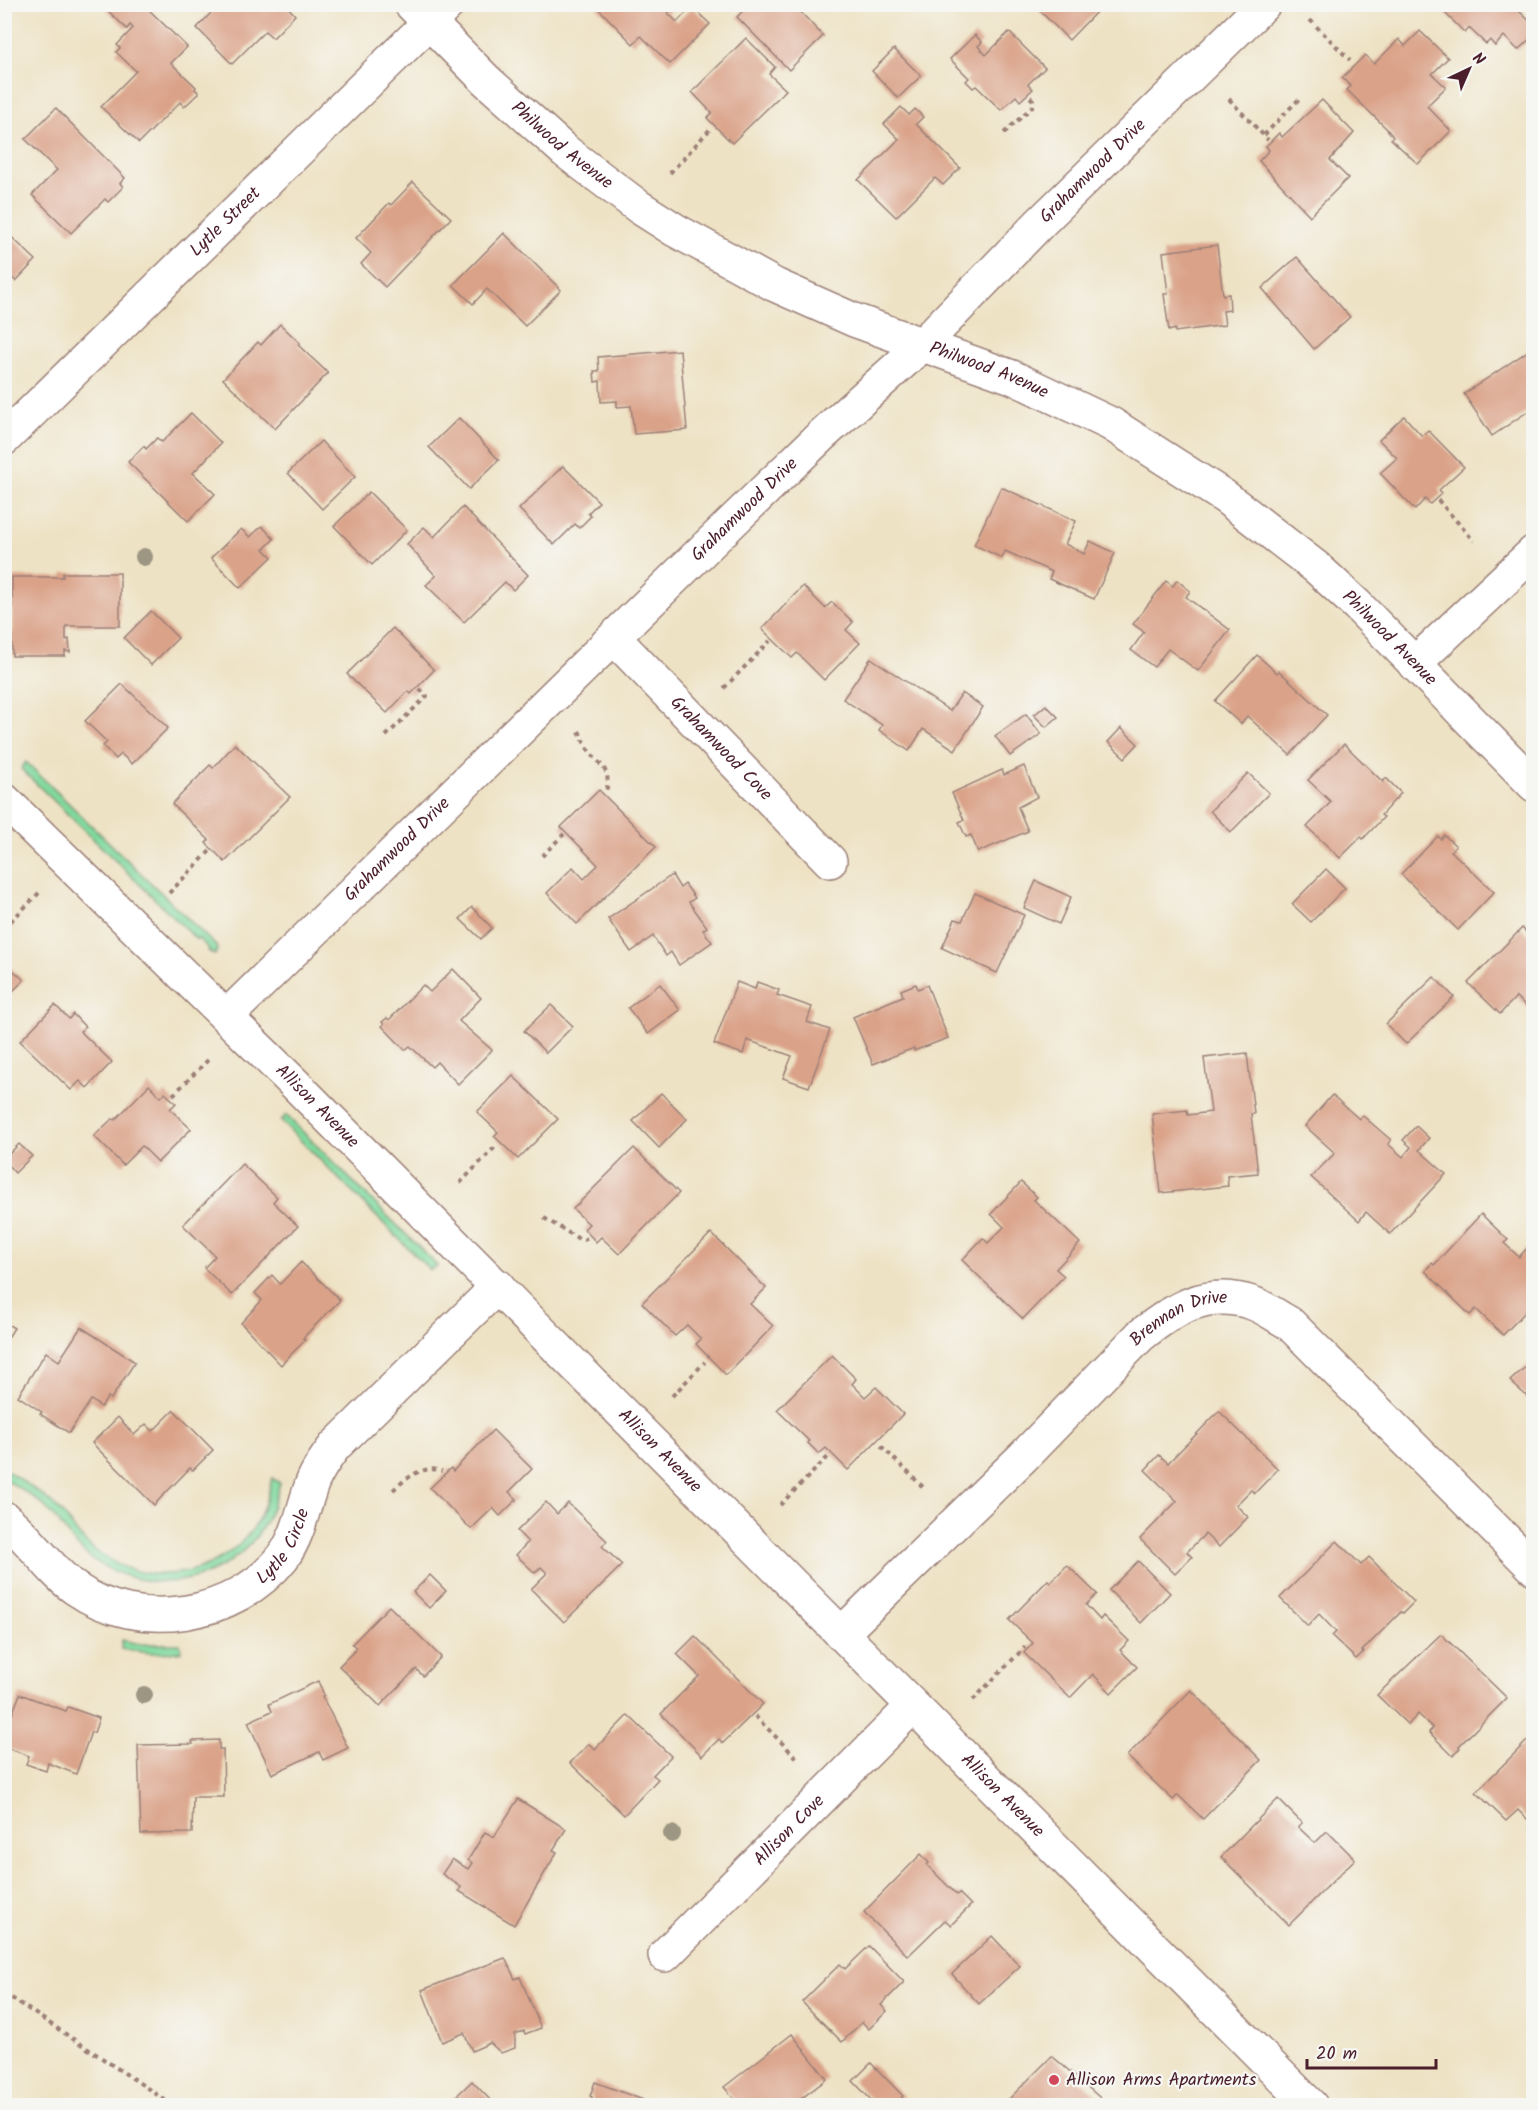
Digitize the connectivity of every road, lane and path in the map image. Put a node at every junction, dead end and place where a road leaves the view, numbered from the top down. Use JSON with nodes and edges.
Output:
{"nodes":[{"id":1,"x":1264,"y":4,"type":"edge"},
{"id":2,"x":430,"y":11,"type":"edge"},
{"id":3,"x":1310,"y":20,"type":"dead end"},
{"id":4,"x":1350,"y":60,"type":"dead end"},
{"id":5,"x":1029,"y":96,"type":"dead end"},
{"id":6,"x":1300,"y":98,"type":"dead end"},
{"id":7,"x":1229,"y":99,"type":"dead end"},
{"id":8,"x":712,"y":127,"type":"dead end"},
{"id":9,"x":1004,"y":134,"type":"dead end"},
{"id":10,"x":1264,"y":135,"type":"junction"},
{"id":11,"x":1268,"y":140,"type":"dead end"},
{"id":12,"x":670,"y":173,"type":"dead end"},
{"id":13,"x":921,"y":345,"type":"junction"},
{"id":14,"x":4,"y":439,"type":"edge"},
{"id":15,"x":1438,"y":500,"type":"dead end"},
{"id":16,"x":1474,"y":541,"type":"dead end"},
{"id":17,"x":1533,"y":552,"type":"edge"},
{"id":18,"x":614,"y":638,"type":"junction"},
{"id":19,"x":770,"y":641,"type":"dead end"},
{"id":20,"x":1414,"y":664,"type":"junction"},
{"id":21,"x":723,"y":688,"type":"dead end"},
{"id":22,"x":419,"y":689,"type":"dead end"},
{"id":23,"x":579,"y":731,"type":"dead end"},
{"id":24,"x":386,"y":736,"type":"dead end"},
{"id":25,"x":1533,"y":785,"type":"edge"},
{"id":26,"x":606,"y":792,"type":"dead end"},
{"id":27,"x":4,"y":800,"type":"edge"},
{"id":28,"x":564,"y":834,"type":"dead end"},
{"id":29,"x":210,"y":851,"type":"dead end"},
{"id":30,"x":542,"y":856,"type":"dead end"},
{"id":31,"x":830,"y":861,"type":"dead end"},
{"id":32,"x":40,"y":892,"type":"dead end"},
{"id":33,"x":169,"y":893,"type":"dead end"},
{"id":34,"x":4,"y":928,"type":"edge"},
{"id":35,"x":228,"y":1016,"type":"junction"},
{"id":36,"x":210,"y":1058,"type":"dead end"},
{"id":37,"x":172,"y":1095,"type":"dead end"},
{"id":38,"x":497,"y":1145,"type":"dead end"},
{"id":39,"x":460,"y":1183,"type":"dead end"},
{"id":40,"x":544,"y":1218,"type":"dead end"},
{"id":41,"x":589,"y":1236,"type":"dead end"},
{"id":42,"x":498,"y":1286,"type":"junction"},
{"id":43,"x":705,"y":1362,"type":"dead end"},
{"id":44,"x":672,"y":1396,"type":"dead end"},
{"id":45,"x":881,"y":1446,"type":"dead end"},
{"id":46,"x":828,"y":1456,"type":"dead end"},
{"id":47,"x":442,"y":1471,"type":"dead end"},
{"id":48,"x":924,"y":1488,"type":"dead end"},
{"id":49,"x":393,"y":1490,"type":"dead end"},
{"id":50,"x":780,"y":1505,"type":"dead end"},
{"id":51,"x":4,"y":1518,"type":"edge"},
{"id":52,"x":1533,"y":1568,"type":"edge"},
{"id":53,"x":841,"y":1634,"type":"junction"},
{"id":54,"x":1025,"y":1647,"type":"dead end"},
{"id":55,"x":973,"y":1700,"type":"dead end"},
{"id":56,"x":913,"y":1706,"type":"junction"},
{"id":57,"x":755,"y":1716,"type":"dead end"},
{"id":58,"x":798,"y":1759,"type":"dead end"},
{"id":59,"x":665,"y":1955,"type":"dead end"},
{"id":60,"x":4,"y":1993,"type":"edge"},
{"id":61,"x":174,"y":2106,"type":"edge"},
{"id":62,"x":1311,"y":2106,"type":"edge"}],
"edges":[{"from":1,"to":13,"type":"street","name":"Grahamwood Drive"},
{"from":2,"to":13,"type":"street","name":"Philwood Avenue"},
{"from":2,"to":14,"type":"street","name":"Lytle Street"},
{"from":3,"to":4,"type":"path"},
{"from":5,"to":9,"type":"path"},
{"from":6,"to":10,"type":"path"},
{"from":7,"to":10,"type":"path"},
{"from":8,"to":12,"type":"path"},
{"from":10,"to":11,"type":"path"},
{"from":13,"to":18,"type":"street","name":"Grahamwood Drive"},
{"from":13,"to":20,"type":"street","name":"Philwood Avenue"},
{"from":15,"to":16,"type":"path"},
{"from":17,"to":20,"type":"street"},
{"from":18,"to":31,"type":"street","name":"Grahamwood Cove"},
{"from":18,"to":35,"type":"street","name":"Grahamwood Drive"},
{"from":19,"to":21,"type":"path"},
{"from":20,"to":25,"type":"street","name":"Philwood Avenue"},
{"from":22,"to":24,"type":"path"},
{"from":23,"to":26,"type":"path"},
{"from":27,"to":35,"type":"street","name":"Allison Avenue"},
{"from":28,"to":30,"type":"path"},
{"from":29,"to":33,"type":"path"},
{"from":32,"to":34,"type":"path"},
{"from":35,"to":42,"type":"street","name":"Allison Avenue"},
{"from":36,"to":37,"type":"path"},
{"from":38,"to":39,"type":"path"},
{"from":40,"to":41,"type":"path"},
{"from":42,"to":51,"type":"street","name":"Lytle Circle"},
{"from":42,"to":53,"type":"street","name":"Allison Avenue"},
{"from":43,"to":44,"type":"path"},
{"from":45,"to":48,"type":"path"},
{"from":46,"to":50,"type":"path"},
{"from":47,"to":49,"type":"path"},
{"from":52,"to":53,"type":"street","name":"Brennan Drive"},
{"from":53,"to":56,"type":"street","name":"Allison Avenue"},
{"from":54,"to":55,"type":"path"},
{"from":56,"to":59,"type":"street","name":"Allison Cove"},
{"from":56,"to":62,"type":"street","name":"Allison Avenue"},
{"from":57,"to":58,"type":"path"},
{"from":60,"to":61,"type":"path"}]}
